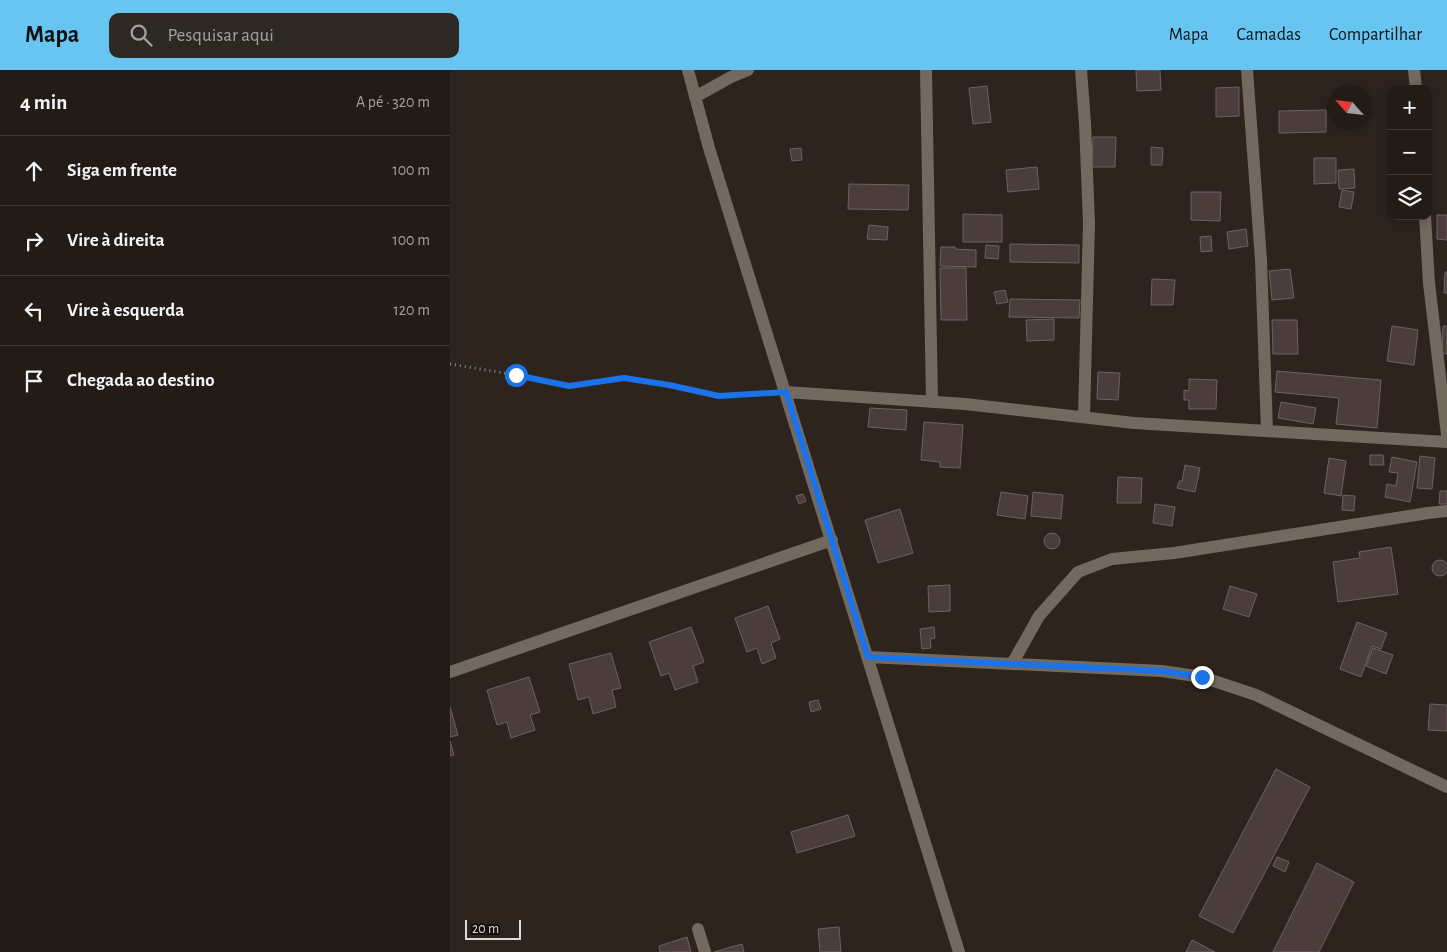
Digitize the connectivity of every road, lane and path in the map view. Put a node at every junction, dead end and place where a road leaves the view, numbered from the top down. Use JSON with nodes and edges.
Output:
{"nodes":[{"id":1,"x":688,"y":70,"type":"edge"},
{"id":2,"x":748,"y":70,"type":"edge"},
{"id":3,"x":926,"y":70,"type":"edge"},
{"id":4,"x":1081,"y":70,"type":"edge"},
{"id":5,"x":1247,"y":70,"type":"edge"},
{"id":6,"x":1414,"y":70,"type":"edge"},
{"id":7,"x":1416,"y":85,"type":"edge"},
{"id":8,"x":695,"y":97,"type":"junction"},
{"id":9,"x":1425,"y":220,"type":"edge"},
{"id":10,"x":450,"y":364,"type":"edge"},
{"id":11,"x":786,"y":392,"type":"junction"},
{"id":12,"x":932,"y":402,"type":"junction"},
{"id":13,"x":1084,"y":418,"type":"junction"},
{"id":14,"x":1267,"y":430,"type":"junction"},
{"id":15,"x":1447,"y":434,"type":"edge"},
{"id":16,"x":1447,"y":442,"type":"edge"},
{"id":17,"x":1447,"y":511,"type":"edge"},
{"id":18,"x":832,"y":540,"type":"junction"},
{"id":19,"x":868,"y":657,"type":"junction"},
{"id":20,"x":1012,"y":664,"type":"junction"},
{"id":21,"x":450,"y":672,"type":"edge"},
{"id":22,"x":1447,"y":787,"type":"edge"},
{"id":23,"x":698,"y":929,"type":"dead end"},
{"id":24,"x":705,"y":952,"type":"edge"},
{"id":25,"x":959,"y":952,"type":"edge"}],
"edges":[{"from":1,"to":8,"type":"street"},
{"from":2,"to":8,"type":"street"},
{"from":3,"to":12,"type":"street"},
{"from":4,"to":13,"type":"street"},
{"from":5,"to":14,"type":"street"},
{"from":6,"to":7,"type":"street"},
{"from":8,"to":11,"type":"street"},
{"from":9,"to":15,"type":"street"},
{"from":10,"to":11,"type":"path"},
{"from":11,"to":12,"type":"street"},
{"from":11,"to":18,"type":"street"},
{"from":12,"to":13,"type":"street"},
{"from":13,"to":14,"type":"street"},
{"from":14,"to":16,"type":"street"},
{"from":17,"to":20,"type":"street"},
{"from":18,"to":19,"type":"street"},
{"from":18,"to":21,"type":"street"},
{"from":19,"to":20,"type":"street"},
{"from":19,"to":25,"type":"street"},
{"from":20,"to":22,"type":"street"},
{"from":23,"to":24,"type":"street"}]}
